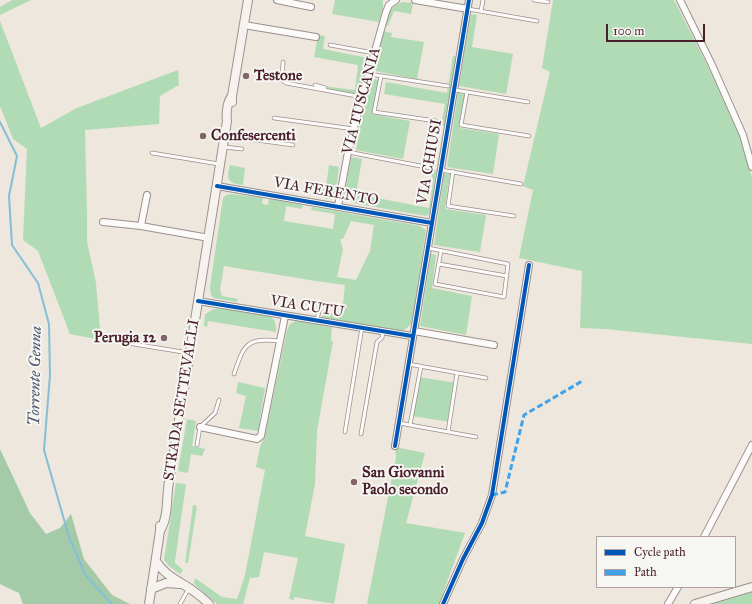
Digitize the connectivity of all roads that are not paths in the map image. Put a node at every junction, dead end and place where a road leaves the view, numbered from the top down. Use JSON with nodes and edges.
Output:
{"nodes":[{"id":1,"x":248,"y":0,"type":"edge"},
{"id":2,"x":277,"y":0,"type":"edge"},
{"id":3,"x":415,"y":0,"type":"edge"},
{"id":4,"x":469,"y":0,"type":"edge"},
{"id":5,"x":483,"y":0,"type":"edge"},
{"id":6,"x":534,"y":0,"type":"edge"},
{"id":7,"x":680,"y":0,"type":"edge"},
{"id":8,"x":393,"y":1,"type":"edge"},
{"id":9,"x":548,"y":2,"type":"dead end"},
{"id":10,"x":311,"y":7,"type":"dead end"},
{"id":11,"x":468,"y":9,"type":"junction"},
{"id":12,"x":481,"y":11,"type":"junction"},
{"id":13,"x":537,"y":21,"type":"dead end"},
{"id":14,"x":244,"y":25,"type":"junction"},
{"id":15,"x":316,"y":37,"type":"dead end"},
{"id":16,"x":330,"y":45,"type":"dead end"},
{"id":17,"x":374,"y":53,"type":"junction"},
{"id":18,"x":283,"y":62,"type":"dead end"},
{"id":19,"x":368,"y":74,"type":"junction"},
{"id":20,"x":381,"y":76,"type":"junction"},
{"id":21,"x":315,"y":85,"type":"dead end"},
{"id":22,"x":448,"y":86,"type":"dead end"},
{"id":23,"x":455,"y":90,"type":"junction"},
{"id":24,"x":335,"y":92,"type":"junction"},
{"id":25,"x":467,"y":92,"type":"junction"},
{"id":26,"x":362,"y":97,"type":"junction"},
{"id":27,"x":528,"y":102,"type":"dead end"},
{"id":28,"x":274,"y":118,"type":"dead end"},
{"id":29,"x":436,"y":121,"type":"dead end"},
{"id":30,"x":354,"y":129,"type":"junction"},
{"id":31,"x":225,"y":136,"type":"junction"},
{"id":32,"x":528,"y":136,"type":"dead end"},
{"id":33,"x":293,"y":145,"type":"dead end"},
{"id":34,"x":223,"y":147,"type":"junction"},
{"id":35,"x":242,"y":149,"type":"dead end"},
{"id":36,"x":348,"y":152,"type":"junction"},
{"id":37,"x":152,"y":153,"type":"dead end"},
{"id":38,"x":220,"y":164,"type":"junction"},
{"id":39,"x":752,"y":167,"type":"edge"},
{"id":40,"x":431,"y":168,"type":"dead end"},
{"id":41,"x":441,"y":170,"type":"junction"},
{"id":42,"x":453,"y":171,"type":"junction"},
{"id":43,"x":521,"y":184,"type":"dead end"},
{"id":44,"x":217,"y":186,"type":"junction"},
{"id":45,"x":147,"y":194,"type":"dead end"},
{"id":46,"x":338,"y":206,"type":"junction"},
{"id":47,"x":514,"y":216,"type":"dead end"},
{"id":48,"x":103,"y":222,"type":"dead end"},
{"id":49,"x":432,"y":222,"type":"junction"},
{"id":50,"x":141,"y":226,"type":"junction"},
{"id":51,"x":209,"y":238,"type":"junction"},
{"id":52,"x":428,"y":248,"type":"junction"},
{"id":53,"x":441,"y":251,"type":"junction"},
{"id":54,"x":439,"y":264,"type":"junction"},
{"id":55,"x":529,"y":265,"type":"dead end"},
{"id":56,"x":506,"y":276,"type":"junction"},
{"id":57,"x":198,"y":300,"type":"junction"},
{"id":58,"x":319,"y":311,"type":"dead end"},
{"id":59,"x":285,"y":316,"type":"junction"},
{"id":60,"x":317,"y":320,"type":"junction"},
{"id":61,"x":362,"y":328,"type":"junction"},
{"id":62,"x":383,"y":331,"type":"junction"},
{"id":63,"x":413,"y":333,"type":"junction"},
{"id":64,"x":116,"y":336,"type":"dead end"},
{"id":65,"x":280,"y":341,"type":"junction"},
{"id":66,"x":494,"y":345,"type":"dead end"},
{"id":67,"x":189,"y":354,"type":"junction"},
{"id":68,"x":408,"y":364,"type":"junction"},
{"id":69,"x":421,"y":366,"type":"junction"},
{"id":70,"x":457,"y":373,"type":"junction"},
{"id":71,"x":234,"y":374,"type":"dead end"},
{"id":72,"x":486,"y":378,"type":"dead end"},
{"id":73,"x":219,"y":400,"type":"dead end"},
{"id":74,"x":398,"y":423,"type":"junction"},
{"id":75,"x":410,"y":425,"type":"junction"},
{"id":76,"x":200,"y":427,"type":"junction"},
{"id":77,"x":345,"y":432,"type":"dead end"},
{"id":78,"x":448,"y":432,"type":"junction"},
{"id":79,"x":361,"y":434,"type":"dead end"},
{"id":80,"x":476,"y":437,"type":"dead end"},
{"id":81,"x":196,"y":445,"type":"dead end"},
{"id":82,"x":752,"y":445,"type":"edge"},
{"id":83,"x":395,"y":446,"type":"dead end"},
{"id":84,"x":705,"y":536,"type":"edge"},
{"id":85,"x":156,"y":561,"type":"junction"},
{"id":86,"x":186,"y":586,"type":"junction"},
{"id":87,"x":752,"y":587,"type":"edge"},
{"id":88,"x":677,"y":588,"type":"edge"},
{"id":89,"x":151,"y":589,"type":"junction"},
{"id":90,"x":149,"y":604,"type":"edge"},
{"id":91,"x":180,"y":604,"type":"edge"},
{"id":92,"x":209,"y":604,"type":"edge"},
{"id":93,"x":442,"y":604,"type":"edge"},
{"id":94,"x":668,"y":604,"type":"edge"},
{"id":95,"x":695,"y":604,"type":"edge"}],
"edges":[{"from":1,"to":14,"type":"main road","name":"STRADA SETTEVALLI"},
{"from":2,"to":10,"type":"street"},
{"from":3,"to":11,"type":"street"},
{"from":4,"to":11,"type":"street","name":"VIA CHIUSI"},
{"from":5,"to":12,"type":"lane"},
{"from":6,"to":9,"type":"lane"},
{"from":7,"to":39,"type":"street"},
{"from":8,"to":17,"type":"street","name":"VIA TUSCANIA"},
{"from":11,"to":12,"type":"lane"},
{"from":11,"to":23,"type":"street","name":"VIA CHIUSI"},
{"from":12,"to":13,"type":"lane"},
{"from":14,"to":15,"type":"street"},
{"from":14,"to":31,"type":"main road","name":"STRADA SETTEVALLI"},
{"from":16,"to":17,"type":"lane"},
{"from":17,"to":19,"type":"street","name":"VIA TUSCANIA"},
{"from":18,"to":24,"type":"lane"},
{"from":19,"to":20,"type":"lane"},
{"from":19,"to":26,"type":"street","name":"VIA TUSCANIA"},
{"from":20,"to":22,"type":"lane"},
{"from":20,"to":29,"type":"lane"},
{"from":21,"to":24,"type":"lane"},
{"from":23,"to":25,"type":"lane"},
{"from":23,"to":41,"type":"street","name":"VIA CHIUSI"},
{"from":24,"to":26,"type":"lane"},
{"from":25,"to":27,"type":"lane"},
{"from":25,"to":32,"type":"lane"},
{"from":26,"to":30,"type":"street","name":"VIA TUSCANIA"},
{"from":28,"to":30,"type":"lane"},
{"from":30,"to":36,"type":"street","name":"VIA TUSCANIA"},
{"from":31,"to":33,"type":"lane"},
{"from":31,"to":34,"type":"main road","name":"STRADA SETTEVALLI"},
{"from":34,"to":35,"type":"lane"},
{"from":34,"to":38,"type":"main road","name":"STRADA SETTEVALLI"},
{"from":36,"to":40,"type":"lane"},
{"from":36,"to":46,"type":"street","name":"VIA TUSCANIA"},
{"from":37,"to":38,"type":"lane"},
{"from":38,"to":44,"type":"main road","name":"STRADA SETTEVALLI"},
{"from":41,"to":42,"type":"lane"},
{"from":41,"to":49,"type":"street","name":"VIA CHIUSI"},
{"from":42,"to":43,"type":"lane"},
{"from":42,"to":47,"type":"lane"},
{"from":44,"to":46,"type":"street","name":"VIA FERENTO"},
{"from":44,"to":51,"type":"main road","name":"STRADA SETTEVALLI"},
{"from":45,"to":50,"type":"street"},
{"from":46,"to":49,"type":"street","name":"VIA FERENTO"},
{"from":48,"to":50,"type":"street"},
{"from":49,"to":52,"type":"street","name":"VIA CHIUSI"},
{"from":50,"to":51,"type":"street"},
{"from":51,"to":57,"type":"main road","name":"STRADA SETTEVALLI"},
{"from":52,"to":53,"type":"lane"},
{"from":52,"to":63,"type":"street","name":"VIA CHIUSI"},
{"from":53,"to":54,"type":"lane"},
{"from":53,"to":56,"type":"lane"},
{"from":54,"to":56,"type":"lane"},
{"from":54,"to":56,"type":"lane"},
{"from":55,"to":93,"type":"street"},
{"from":57,"to":59,"type":"street","name":"VIA CUTU"},
{"from":57,"to":67,"type":"main road","name":"STRADA SETTEVALLI"},
{"from":58,"to":60,"type":"lane"},
{"from":59,"to":60,"type":"street","name":"VIA CUTU"},
{"from":59,"to":65,"type":"street","name":"VIA CUTU"},
{"from":60,"to":61,"type":"street","name":"VIA CUTU"},
{"from":61,"to":62,"type":"street","name":"VIA CUTU"},
{"from":61,"to":77,"type":"lane","name":"VIA CUTU"},
{"from":62,"to":63,"type":"street","name":"VIA CUTU"},
{"from":62,"to":79,"type":"lane"},
{"from":63,"to":66,"type":"street"},
{"from":63,"to":68,"type":"street","name":"VIA CHIUSI"},
{"from":64,"to":67,"type":"lane"},
{"from":65,"to":71,"type":"lane"},
{"from":65,"to":76,"type":"street","name":"VIA CUTU"},
{"from":67,"to":85,"type":"main road","name":"STRADA SETTEVALLI"},
{"from":68,"to":69,"type":"lane"},
{"from":68,"to":74,"type":"street","name":"VIA CHIUSI"},
{"from":69,"to":70,"type":"lane"},
{"from":69,"to":75,"type":"lane"},
{"from":70,"to":72,"type":"lane"},
{"from":70,"to":78,"type":"lane"},
{"from":73,"to":76,"type":"lane"},
{"from":74,"to":75,"type":"lane"},
{"from":74,"to":83,"type":"street","name":"VIA CHIUSI"},
{"from":75,"to":78,"type":"lane"},
{"from":76,"to":81,"type":"lane"},
{"from":78,"to":80,"type":"lane"},
{"from":82,"to":84,"type":"street"},
{"from":85,"to":86,"type":"main road"},
{"from":85,"to":89,"type":"main road","name":"STRADA SETTEVALLI"},
{"from":86,"to":89,"type":"main road"},
{"from":86,"to":91,"type":"lane"},
{"from":86,"to":92,"type":"main road"},
{"from":87,"to":95,"type":"main road"},
{"from":88,"to":94,"type":"street"},
{"from":89,"to":90,"type":"main road","name":"STRADA SETTEVALLI"}]}
